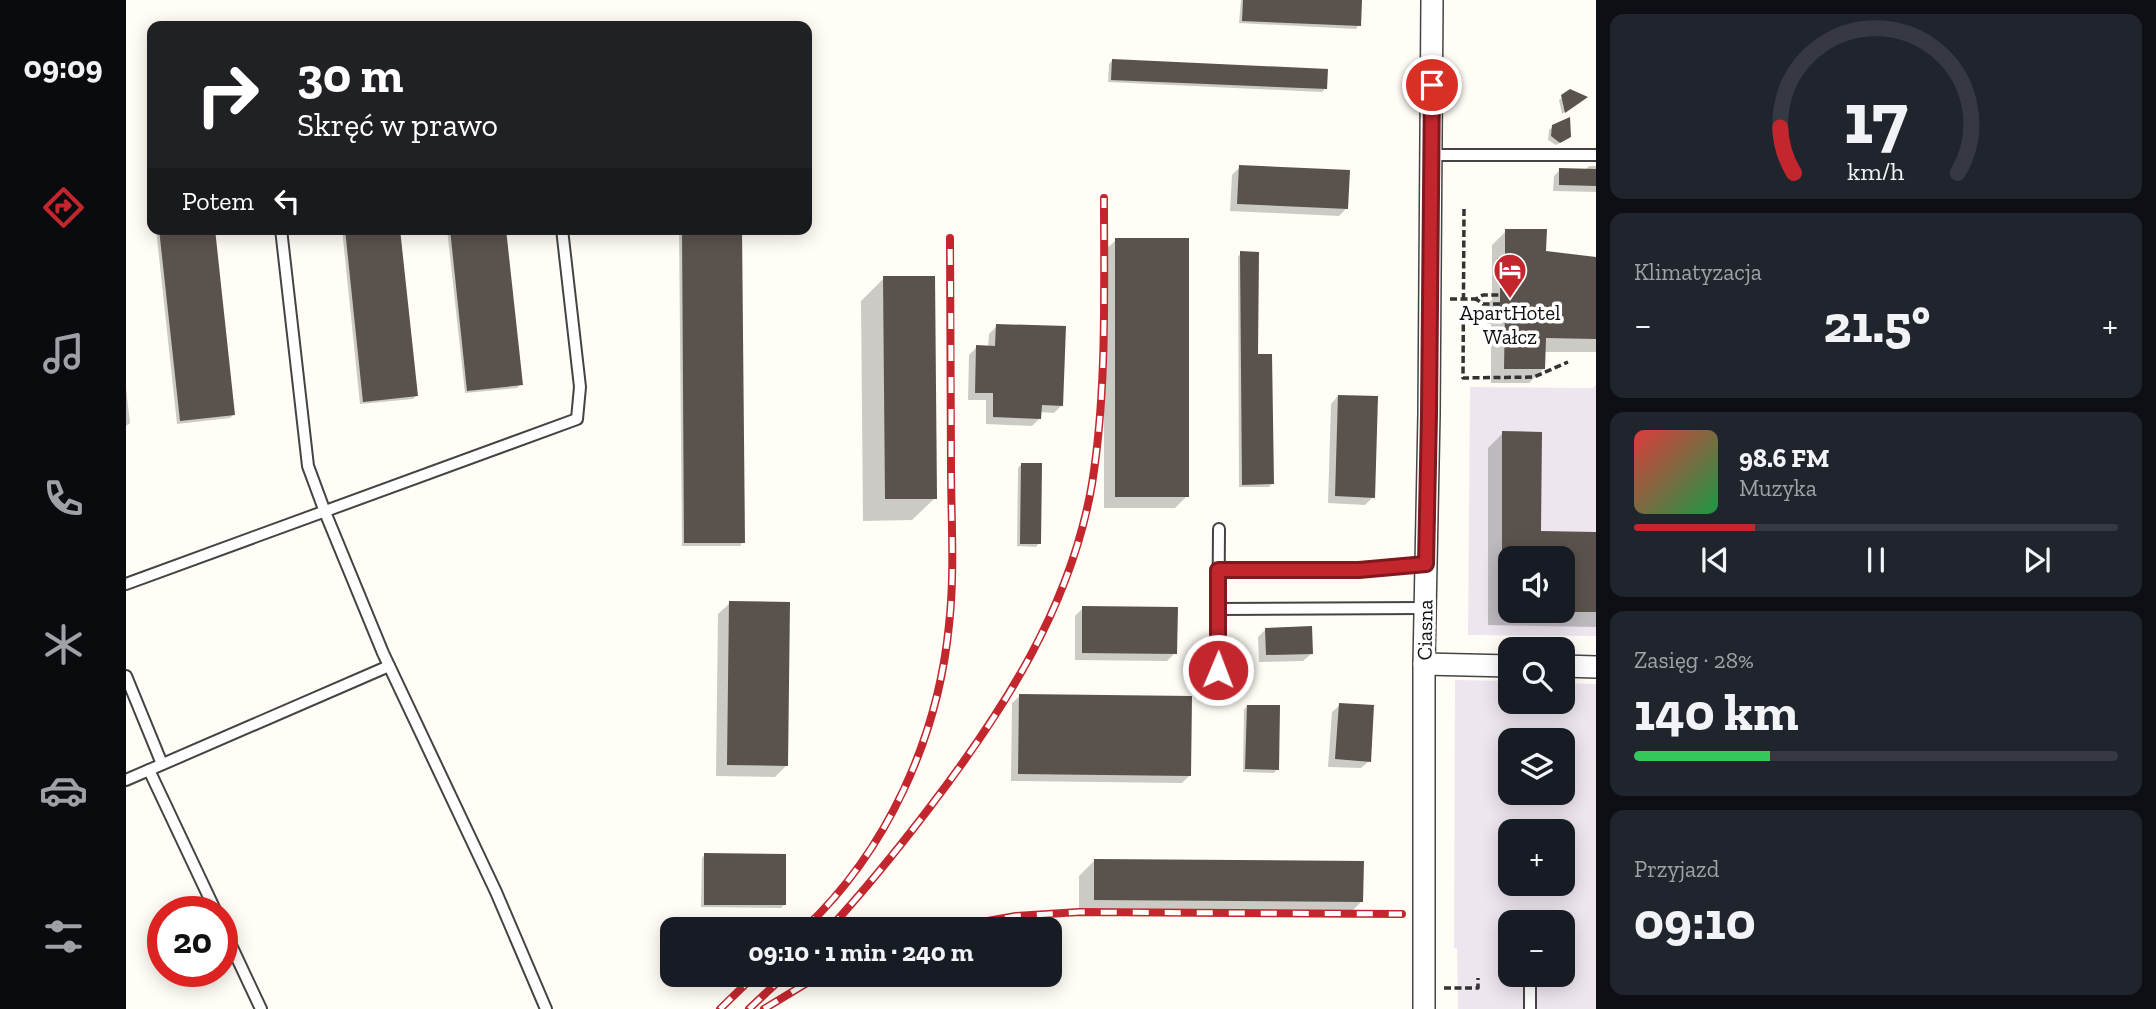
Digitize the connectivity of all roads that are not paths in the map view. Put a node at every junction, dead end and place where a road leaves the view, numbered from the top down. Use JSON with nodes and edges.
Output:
{"nodes":[{"id":1,"x":1432,"y":0,"type":"edge"},
{"id":2,"x":1431,"y":155,"type":"junction"},
{"id":3,"x":1596,"y":155,"type":"edge"},
{"id":4,"x":282,"y":235,"type":"edge"},
{"id":5,"x":563,"y":235,"type":"edge"},
{"id":6,"x":325,"y":512,"type":"junction"},
{"id":7,"x":1219,"y":528,"type":"dead end"},
{"id":8,"x":1426,"y":564,"type":"junction"},
{"id":9,"x":1218,"y":570,"type":"junction"},
{"id":10,"x":126,"y":584,"type":"edge"},
{"id":11,"x":1425,"y":608,"type":"junction"},
{"id":12,"x":1219,"y":609,"type":"junction"},
{"id":13,"x":1424,"y":664,"type":"junction"},
{"id":14,"x":389,"y":666,"type":"junction"},
{"id":15,"x":1498,"y":666,"type":"edge"},
{"id":16,"x":1575,"y":666,"type":"edge"},
{"id":17,"x":1596,"y":667,"type":"edge"},
{"id":18,"x":1218,"y":670,"type":"dead end"},
{"id":19,"x":126,"y":676,"type":"edge"},
{"id":20,"x":162,"y":764,"type":"junction"},
{"id":21,"x":149,"y":770,"type":"junction"},
{"id":22,"x":126,"y":780,"type":"edge"},
{"id":23,"x":208,"y":896,"type":"edge"},
{"id":24,"x":238,"y":960,"type":"edge"},
{"id":25,"x":1530,"y":987,"type":"edge"},
{"id":26,"x":1424,"y":999,"type":"edge"},
{"id":27,"x":261,"y":1009,"type":"edge"},
{"id":28,"x":546,"y":1009,"type":"edge"},
{"id":29,"x":1530,"y":1009,"type":"edge"}],
"edges":[{"from":1,"to":2,"type":"street","name":"Ciasna"},
{"from":2,"to":3,"type":"lane"},
{"from":2,"to":8,"type":"street","name":"Ciasna"},
{"from":4,"to":6,"type":"lane"},
{"from":5,"to":6,"type":"lane"},
{"from":6,"to":10,"type":"lane"},
{"from":6,"to":14,"type":"lane"},
{"from":7,"to":9,"type":"lane"},
{"from":8,"to":9,"type":"lane"},
{"from":8,"to":11,"type":"street","name":"Ciasna"},
{"from":9,"to":12,"type":"lane"},
{"from":11,"to":12,"type":"lane"},
{"from":11,"to":13,"type":"street","name":"Ciasna"},
{"from":12,"to":18,"type":"lane"},
{"from":13,"to":15,"type":"street"},
{"from":13,"to":26,"type":"street","name":"Ciasna"},
{"from":14,"to":20,"type":"lane"},
{"from":14,"to":28,"type":"lane"},
{"from":16,"to":17,"type":"street"},
{"from":19,"to":20,"type":"lane"},
{"from":20,"to":21,"type":"lane"},
{"from":21,"to":22,"type":"lane"},
{"from":21,"to":23,"type":"lane"},
{"from":24,"to":27,"type":"lane"},
{"from":25,"to":29,"type":"lane"}]}
